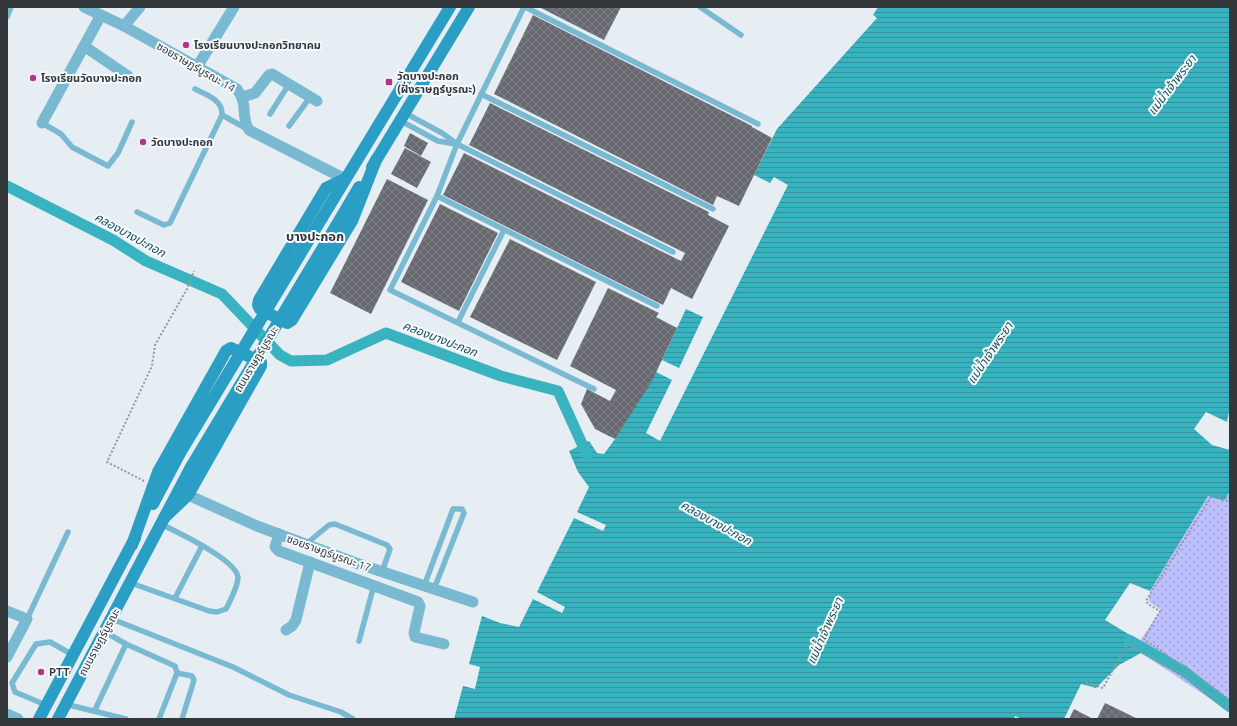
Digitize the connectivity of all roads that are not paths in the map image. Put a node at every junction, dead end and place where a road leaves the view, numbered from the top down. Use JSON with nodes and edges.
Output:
{"nodes":[{"id":1,"x":11,"y":7,"type":"edge"},
{"id":2,"x":84,"y":7,"type":"edge"},
{"id":3,"x":140,"y":7,"type":"edge"},
{"id":4,"x":234,"y":7,"type":"edge"},
{"id":5,"x":450,"y":7,"type":"edge"},
{"id":6,"x":469,"y":7,"type":"edge"},
{"id":7,"x":524,"y":7,"type":"edge"},
{"id":8,"x":700,"y":7,"type":"edge"},
{"id":9,"x":101,"y":15,"type":"junction"},
{"id":10,"x":7,"y":17,"type":"edge"},
{"id":11,"x":124,"y":26,"type":"junction"},
{"id":12,"x":740,"y":35,"type":"dead end"},
{"id":13,"x":84,"y":46,"type":"junction"},
{"id":14,"x":197,"y":67,"type":"junction"},
{"id":15,"x":128,"y":76,"type":"dead end"},
{"id":16,"x":290,"y":83,"type":"junction"},
{"id":17,"x":195,"y":89,"type":"dead end"},
{"id":18,"x":481,"y":94,"type":"junction"},
{"id":19,"x":243,"y":97,"type":"junction"},
{"id":20,"x":314,"y":98,"type":"joint"},
{"id":21,"x":270,"y":114,"type":"dead end"},
{"id":22,"x":222,"y":115,"type":"junction"},
{"id":23,"x":403,"y":117,"type":"junction"},
{"id":24,"x":132,"y":122,"type":"dead end"},
{"id":25,"x":42,"y":123,"type":"joint"},
{"id":26,"x":758,"y":124,"type":"dead end"},
{"id":27,"x":289,"y":126,"type":"dead end"},
{"id":28,"x":249,"y":130,"type":"junction"},
{"id":29,"x":457,"y":144,"type":"junction"},
{"id":30,"x":376,"y":160,"type":"junction"},
{"id":31,"x":345,"y":179,"type":"junction"},
{"id":32,"x":437,"y":196,"type":"junction"},
{"id":33,"x":713,"y":209,"type":"dead end"},
{"id":34,"x":137,"y":212,"type":"dead end"},
{"id":35,"x":504,"y":230,"type":"junction"},
{"id":36,"x":673,"y":252,"type":"dead end"},
{"id":37,"x":657,"y":306,"type":"dead end"},
{"id":38,"x":458,"y":322,"type":"junction"},
{"id":39,"x":594,"y":389,"type":"dead end"},
{"id":40,"x":188,"y":495,"type":"junction"},
{"id":41,"x":163,"y":521,"type":"junction"},
{"id":42,"x":68,"y":532,"type":"dead end"},
{"id":43,"x":279,"y":534,"type":"junction"},
{"id":44,"x":132,"y":545,"type":"junction"},
{"id":45,"x":306,"y":545,"type":"junction"},
{"id":46,"x":202,"y":546,"type":"junction"},
{"id":47,"x":310,"y":562,"type":"junction"},
{"id":48,"x":382,"y":572,"type":"junction"},
{"id":49,"x":131,"y":583,"type":"junction"},
{"id":50,"x":374,"y":585,"type":"junction"},
{"id":51,"x":424,"y":586,"type":"junction"},
{"id":52,"x":434,"y":589,"type":"junction"},
{"id":53,"x":175,"y":598,"type":"junction"},
{"id":54,"x":473,"y":602,"type":"dead end"},
{"id":55,"x":7,"y":611,"type":"edge"},
{"id":56,"x":27,"y":619,"type":"junction"},
{"id":57,"x":112,"y":619,"type":"junction"},
{"id":58,"x":286,"y":630,"type":"dead end"},
{"id":59,"x":105,"y":632,"type":"junction"},
{"id":60,"x":359,"y":641,"type":"dead end"},
{"id":61,"x":126,"y":644,"type":"junction"},
{"id":62,"x":444,"y":644,"type":"dead end"},
{"id":63,"x":73,"y":656,"type":"junction"},
{"id":64,"x":7,"y":657,"type":"edge"},
{"id":65,"x":177,"y":673,"type":"junction"},
{"id":66,"x":65,"y":704,"type":"junction"},
{"id":67,"x":47,"y":705,"type":"junction"},
{"id":68,"x":95,"y":710,"type":"junction"},
{"id":69,"x":7,"y":714,"type":"edge"},
{"id":70,"x":18,"y":719,"type":"edge"},
{"id":71,"x":39,"y":719,"type":"edge"},
{"id":72,"x":58,"y":719,"type":"edge"},
{"id":73,"x":126,"y":719,"type":"edge"},
{"id":74,"x":159,"y":719,"type":"edge"},
{"id":75,"x":182,"y":719,"type":"edge"},
{"id":76,"x":353,"y":719,"type":"edge"}],
"edges":[{"from":1,"to":10,"type":"lane"},
{"from":2,"to":9,"type":"street","name":"ซอยราษฎร์บูรณะ 14"},
{"from":3,"to":11,"type":"street"},
{"from":4,"to":14,"type":"street"},
{"from":5,"to":31,"type":"main road","name":"ถนนราษฎร์บูรณะ"},
{"from":6,"to":23,"type":"main road","name":"ถนนราษฎร์บูรณะ"},
{"from":7,"to":18,"type":"lane"},
{"from":7,"to":26,"type":"lane"},
{"from":8,"to":12,"type":"lane"},
{"from":9,"to":11,"type":"street","name":"ซอยราษฎร์บูรณะ 14"},
{"from":9,"to":13,"type":"street"},
{"from":11,"to":14,"type":"street","name":"ซอยราษฎร์บูรณะ 14"},
{"from":13,"to":15,"type":"street"},
{"from":13,"to":25,"type":"street"},
{"from":14,"to":19,"type":"street","name":"ซอยราษฎร์บูรณะ 14"},
{"from":16,"to":19,"type":"street"},
{"from":16,"to":20,"type":"street"},
{"from":16,"to":21,"type":"lane"},
{"from":17,"to":22,"type":"lane"},
{"from":18,"to":29,"type":"lane"},
{"from":18,"to":33,"type":"lane"},
{"from":19,"to":28,"type":"street","name":"ซอยราษฎร์บูรณะ 14"},
{"from":20,"to":27,"type":"lane"},
{"from":22,"to":28,"type":"lane"},
{"from":22,"to":34,"type":"lane"},
{"from":23,"to":29,"type":"lane"},
{"from":23,"to":29,"type":"lane"},
{"from":23,"to":30,"type":"main road","name":"ถนนราษฎร์บูรณะ"},
{"from":24,"to":25,"type":"lane"},
{"from":28,"to":31,"type":"street"},
{"from":29,"to":32,"type":"lane"},
{"from":29,"to":36,"type":"lane"},
{"from":30,"to":31,"type":"main road"},
{"from":30,"to":41,"type":"main road","name":"ถนนราษฎร์บูรณะ","bridge":true},
{"from":31,"to":44,"type":"main road","name":"ถนนราษฎร์บูรณะ","bridge":true},
{"from":32,"to":35,"type":"lane"},
{"from":32,"to":38,"type":"lane"},
{"from":35,"to":37,"type":"lane"},
{"from":35,"to":38,"type":"lane"},
{"from":38,"to":39,"type":"lane"},
{"from":40,"to":41,"type":"main road"},
{"from":40,"to":43,"type":"street","name":"ซอยราษฎร์บูรณะ 17"},
{"from":40,"to":44,"type":"main road"},
{"from":41,"to":46,"type":"lane"},
{"from":41,"to":49,"type":"main road","name":"ถนนราษฎร์บูรณะ"},
{"from":42,"to":56,"type":"lane"},
{"from":43,"to":45,"type":"street","name":"ซอยราษฎร์บูรณะ 17"},
{"from":43,"to":47,"type":"street"},
{"from":44,"to":63,"type":"main road","name":"ถนนราษฎร์บูรณะ"},
{"from":45,"to":48,"type":"street","name":"ซอยราษฎร์บูรณะ 17"},
{"from":45,"to":48,"type":"lane"},
{"from":46,"to":53,"type":"lane"},
{"from":46,"to":53,"type":"lane"},
{"from":47,"to":50,"type":"street"},
{"from":47,"to":58,"type":"street"},
{"from":48,"to":51,"type":"street","name":"ซอยราษฎร์บูรณะ 17"},
{"from":49,"to":53,"type":"lane"},
{"from":49,"to":57,"type":"main road","name":"ถนนราษฎร์บูรณะ"},
{"from":50,"to":60,"type":"lane"},
{"from":50,"to":62,"type":"street"},
{"from":51,"to":52,"type":"street","name":"ซอยราษฎร์บูรณะ 17"},
{"from":51,"to":52,"type":"lane"},
{"from":52,"to":54,"type":"street","name":"ซอยราษฎร์บูรณะ 17"},
{"from":55,"to":56,"type":"street"},
{"from":56,"to":64,"type":"street"},
{"from":57,"to":59,"type":"main road","name":"ถนนราษฎร์บูรณะ"},
{"from":57,"to":76,"type":"lane"},
{"from":59,"to":61,"type":"lane"},
{"from":59,"to":66,"type":"main road","name":"ถนนราษฎร์บูรณะ"},
{"from":61,"to":65,"type":"lane"},
{"from":61,"to":68,"type":"lane"},
{"from":63,"to":67,"type":"main road","name":"ถนนราษฎร์บูรณะ"},
{"from":63,"to":67,"type":"lane"},
{"from":65,"to":74,"type":"lane"},
{"from":65,"to":75,"type":"lane"},
{"from":66,"to":68,"type":"lane"},
{"from":66,"to":72,"type":"main road","name":"ถนนราษฎร์บูรณะ"},
{"from":67,"to":71,"type":"main road","name":"ถนนราษฎร์บูรณะ"},
{"from":68,"to":73,"type":"lane"},
{"from":69,"to":70,"type":"street"}]}
